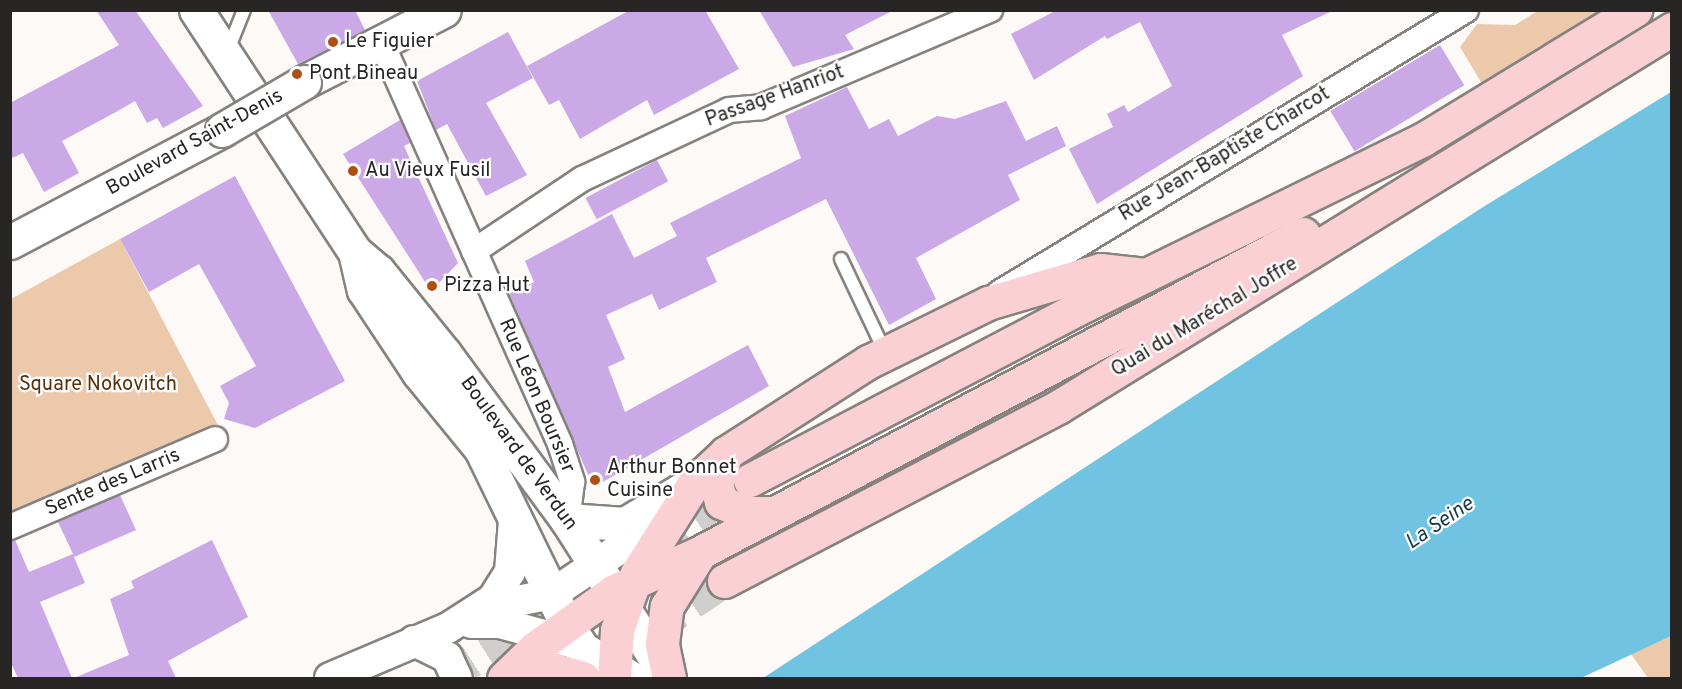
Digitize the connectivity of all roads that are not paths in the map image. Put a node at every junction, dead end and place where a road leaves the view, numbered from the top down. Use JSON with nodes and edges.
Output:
{"nodes":[{"id":1,"x":196,"y":10,"type":"edge"},
{"id":2,"x":244,"y":10,"type":"edge"},
{"id":3,"x":444,"y":10,"type":"edge"},
{"id":4,"x":990,"y":10,"type":"edge"},
{"id":5,"x":1466,"y":10,"type":"edge"},
{"id":6,"x":1635,"y":10,"type":"edge"},
{"id":7,"x":1671,"y":29,"type":"edge"},
{"id":8,"x":382,"y":44,"type":"junction"},
{"id":9,"x":226,"y":57,"type":"junction"},
{"id":10,"x":1454,"y":163,"type":"junction"},
{"id":11,"x":10,"y":242,"type":"edge"},
{"id":12,"x":474,"y":251,"type":"junction"},
{"id":13,"x":355,"y":252,"type":"junction"},
{"id":14,"x":841,"y":259,"type":"dead end"},
{"id":15,"x":1146,"y":275,"type":"junction"},
{"id":16,"x":988,"y":303,"type":"junction"},
{"id":17,"x":886,"y":353,"type":"junction"},
{"id":18,"x":215,"y":439,"type":"dead end"},
{"id":19,"x":481,"y":449,"type":"junction"},
{"id":20,"x":726,"y":453,"type":"junction"},
{"id":21,"x":750,"y":480,"type":"tunnel mouth"},
{"id":22,"x":687,"y":487,"type":"junction"},
{"id":23,"x":772,"y":513,"type":"junction"},
{"id":24,"x":514,"y":520,"type":"junction"},
{"id":25,"x":567,"y":520,"type":"junction"},
{"id":26,"x":10,"y":527,"type":"edge"},
{"id":27,"x":701,"y":552,"type":"junction"},
{"id":28,"x":724,"y":580,"type":"tunnel mouth"},
{"id":29,"x":626,"y":582,"type":"junction"},
{"id":30,"x":552,"y":594,"type":"junction"},
{"id":31,"x":482,"y":608,"type":"junction"},
{"id":32,"x":448,"y":628,"type":"junction"},
{"id":33,"x":565,"y":634,"type":"junction"},
{"id":34,"x":414,"y":641,"type":"junction"},
{"id":35,"x":633,"y":674,"type":"edge"},
{"id":36,"x":330,"y":678,"type":"edge"},
{"id":37,"x":457,"y":678,"type":"edge"},
{"id":38,"x":504,"y":678,"type":"edge"},
{"id":39,"x":583,"y":678,"type":"edge"}],
"edges":[{"from":1,"to":9,"type":"main road","name":"Boulevard de Verdun"},
{"from":2,"to":9,"type":"lane"},
{"from":3,"to":8,"type":"main road","name":"Boulevard Saint-Denis"},
{"from":4,"to":12,"type":"street","name":"Passage Hanriot"},
{"from":5,"to":16,"type":"street","name":"Rue Jean-Baptiste Charcot"},
{"from":6,"to":15,"type":"main road"},
{"from":7,"to":10,"type":"main road","name":"Quai du Maréchal Joffre"},
{"from":8,"to":11,"type":"main road","name":"Boulevard Saint-Denis","bridge":true},
{"from":8,"to":12,"type":"street","name":"Rue Léon Boursier"},
{"from":9,"to":13,"type":"main road","name":"Boulevard de Verdun"},
{"from":10,"to":23,"type":"main road"},
{"from":10,"to":28,"type":"main road","name":"Quai du Maréchal Joffre"},
{"from":12,"to":25,"type":"street","name":"Rue Léon Boursier"},
{"from":13,"to":19,"type":"main road","name":"Boulevard de Verdun"},
{"from":13,"to":25,"type":"main road","name":"Boulevard de Verdun"},
{"from":14,"to":17,"type":"lane"},
{"from":15,"to":16,"type":"main road"},
{"from":15,"to":21,"type":"main road"},
{"from":16,"to":17,"type":"main road"},
{"from":17,"to":20,"type":"main road"},
{"from":18,"to":26,"type":"street","name":"Sente des Larris"},
{"from":19,"to":24,"type":"main road","name":"Boulevard de Verdun"},
{"from":19,"to":29,"type":"main road"},
{"from":20,"to":22,"type":"main road"},
{"from":20,"to":23,"type":"main road"},
{"from":22,"to":25,"type":"main road"},
{"from":22,"to":29,"type":"main road"},
{"from":23,"to":27,"type":"main road"},
{"from":24,"to":30,"type":"main road","name":"Boulevard de Verdun"},
{"from":24,"to":31,"type":"street"},
{"from":25,"to":29,"type":"main road","name":"Boulevard de Verdun"},
{"from":27,"to":29,"type":"main road"},
{"from":27,"to":35,"type":"main road"},
{"from":29,"to":30,"type":"street"},
{"from":29,"to":33,"type":"main road"},
{"from":29,"to":35,"type":"main road","name":"Boulevard de Verdun"},
{"from":29,"to":35,"type":"main road"},
{"from":30,"to":31,"type":"street"},
{"from":30,"to":33,"type":"main road","name":"Boulevard de Verdun"},
{"from":31,"to":32,"type":"street"},
{"from":32,"to":33,"type":"street"},
{"from":32,"to":34,"type":"street"},
{"from":33,"to":35,"type":"main road","name":"Boulevard de Verdun"},
{"from":33,"to":38,"type":"main road"},
{"from":34,"to":36,"type":"street"},
{"from":34,"to":37,"type":"street"},
{"from":38,"to":39,"type":"main road"}]}
